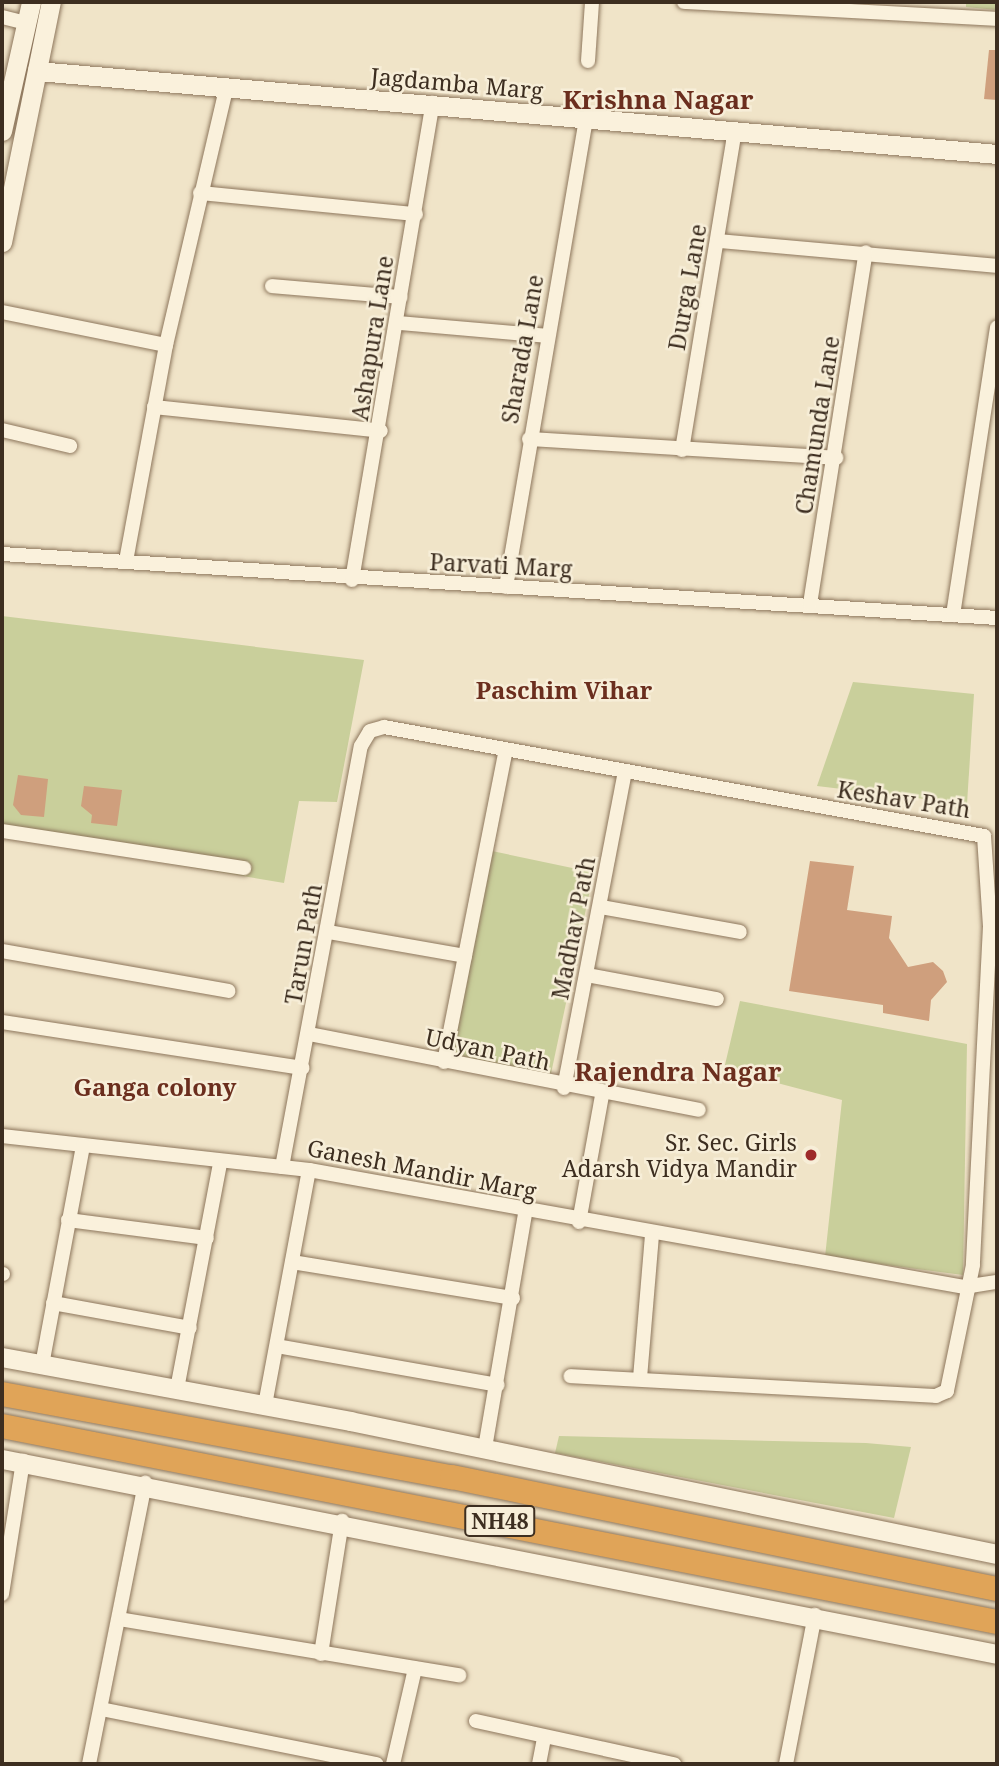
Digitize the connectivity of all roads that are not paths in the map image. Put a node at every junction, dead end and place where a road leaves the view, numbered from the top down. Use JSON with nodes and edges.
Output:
{"nodes":[{"id":1,"x":31,"y":2,"type":"edge"},
{"id":2,"x":51,"y":2,"type":"edge"},
{"id":3,"x":592,"y":2,"type":"edge"},
{"id":4,"x":684,"y":2,"type":"edge"},
{"id":5,"x":2,"y":17,"type":"edge"},
{"id":6,"x":997,"y":19,"type":"edge"},
{"id":7,"x":26,"y":23,"type":"junction"},
{"id":8,"x":588,"y":61,"type":"dead end"},
{"id":9,"x":37,"y":71,"type":"junction"},
{"id":10,"x":226,"y":89,"type":"junction"},
{"id":11,"x":433,"y":103,"type":"junction"},
{"id":12,"x":586,"y":120,"type":"junction"},
{"id":13,"x":2,"y":131,"type":"edge"},
{"id":14,"x":735,"y":131,"type":"junction"},
{"id":15,"x":997,"y":154,"type":"edge"},
{"id":16,"x":201,"y":193,"type":"junction"},
{"id":17,"x":416,"y":214,"type":"junction"},
{"id":18,"x":719,"y":241,"type":"junction"},
{"id":19,"x":2,"y":242,"type":"edge"},
{"id":20,"x":866,"y":252,"type":"junction"},
{"id":21,"x":997,"y":265,"type":"edge"},
{"id":22,"x":272,"y":286,"type":"dead end"},
{"id":23,"x":401,"y":297,"type":"junction"},
{"id":24,"x":2,"y":312,"type":"edge"},
{"id":25,"x":398,"y":323,"type":"junction"},
{"id":26,"x":997,"y":327,"type":"edge"},
{"id":27,"x":547,"y":336,"type":"junction"},
{"id":28,"x":166,"y":345,"type":"junction"},
{"id":29,"x":154,"y":407,"type":"junction"},
{"id":30,"x":2,"y":430,"type":"edge"},
{"id":31,"x":381,"y":430,"type":"junction"},
{"id":32,"x":529,"y":439,"type":"junction"},
{"id":33,"x":70,"y":446,"type":"dead end"},
{"id":34,"x":681,"y":450,"type":"junction"},
{"id":35,"x":836,"y":458,"type":"junction"},
{"id":36,"x":2,"y":554,"type":"edge"},
{"id":37,"x":126,"y":561,"type":"junction"},
{"id":38,"x":352,"y":580,"type":"junction"},
{"id":39,"x":506,"y":587,"type":"junction"},
{"id":40,"x":810,"y":604,"type":"junction"},
{"id":41,"x":953,"y":615,"type":"junction"},
{"id":42,"x":997,"y":618,"type":"edge"},
{"id":43,"x":370,"y":731,"type":"joint"},
{"id":44,"x":506,"y":750,"type":"junction"},
{"id":45,"x":624,"y":775,"type":"junction"},
{"id":46,"x":2,"y":831,"type":"edge"},
{"id":47,"x":244,"y":869,"type":"dead end"},
{"id":48,"x":601,"y":907,"type":"junction"},
{"id":49,"x":994,"y":926,"type":"edge"},
{"id":50,"x":329,"y":932,"type":"junction"},
{"id":51,"x":740,"y":932,"type":"dead end"},
{"id":52,"x":2,"y":951,"type":"edge"},
{"id":53,"x":465,"y":956,"type":"junction"},
{"id":54,"x":587,"y":975,"type":"junction"},
{"id":55,"x":228,"y":991,"type":"dead end"},
{"id":56,"x":717,"y":999,"type":"dead end"},
{"id":57,"x":2,"y":1022,"type":"edge"},
{"id":58,"x":309,"y":1034,"type":"junction"},
{"id":59,"x":444,"y":1062,"type":"junction"},
{"id":60,"x":302,"y":1068,"type":"junction"},
{"id":61,"x":564,"y":1088,"type":"junction"},
{"id":62,"x":602,"y":1095,"type":"junction"},
{"id":63,"x":699,"y":1110,"type":"dead end"},
{"id":64,"x":2,"y":1136,"type":"edge"},
{"id":65,"x":83,"y":1146,"type":"junction"},
{"id":66,"x":220,"y":1163,"type":"junction"},
{"id":67,"x":282,"y":1167,"type":"junction"},
{"id":68,"x":309,"y":1170,"type":"junction"},
{"id":69,"x":525,"y":1213,"type":"junction"},
{"id":70,"x":68,"y":1220,"type":"junction"},
{"id":71,"x":579,"y":1222,"type":"junction"},
{"id":72,"x":652,"y":1234,"type":"junction"},
{"id":73,"x":207,"y":1238,"type":"junction"},
{"id":74,"x":292,"y":1262,"type":"junction"},
{"id":75,"x":997,"y":1282,"type":"edge"},
{"id":76,"x":964,"y":1287,"type":"junction"},
{"id":77,"x":513,"y":1298,"type":"junction"},
{"id":78,"x":53,"y":1303,"type":"junction"},
{"id":79,"x":190,"y":1328,"type":"junction"},
{"id":80,"x":277,"y":1346,"type":"junction"},
{"id":81,"x":2,"y":1357,"type":"edge"},
{"id":82,"x":42,"y":1365,"type":"junction"},
{"id":83,"x":570,"y":1376,"type":"dead end"},
{"id":84,"x":640,"y":1378,"type":"junction"},
{"id":85,"x":498,"y":1385,"type":"junction"},
{"id":86,"x":177,"y":1389,"type":"junction"},
{"id":87,"x":2,"y":1394,"type":"edge"},
{"id":88,"x":265,"y":1405,"type":"junction"},
{"id":89,"x":2,"y":1426,"type":"edge"},
{"id":90,"x":485,"y":1448,"type":"junction"},
{"id":91,"x":2,"y":1459,"type":"edge"},
{"id":92,"x":23,"y":1461,"type":"junction"},
{"id":93,"x":145,"y":1483,"type":"junction"},
{"id":94,"x":342,"y":1521,"type":"junction"},
{"id":95,"x":997,"y":1554,"type":"edge"},
{"id":96,"x":997,"y":1588,"type":"edge"},
{"id":97,"x":2,"y":1594,"type":"edge"},
{"id":98,"x":815,"y":1615,"type":"junction"},
{"id":99,"x":119,"y":1619,"type":"junction"},
{"id":100,"x":997,"y":1622,"type":"edge"},
{"id":101,"x":321,"y":1654,"type":"junction"},
{"id":102,"x":997,"y":1654,"type":"edge"},
{"id":103,"x":415,"y":1669,"type":"junction"},
{"id":104,"x":459,"y":1675,"type":"dead end"},
{"id":105,"x":101,"y":1709,"type":"junction"},
{"id":106,"x":476,"y":1721,"type":"dead end"},
{"id":107,"x":544,"y":1738,"type":"junction"},
{"id":108,"x":648,"y":1762,"type":"edge"},
{"id":109,"x":89,"y":1764,"type":"edge"},
{"id":110,"x":377,"y":1764,"type":"edge"},
{"id":111,"x":393,"y":1764,"type":"edge"},
{"id":112,"x":539,"y":1764,"type":"edge"},
{"id":113,"x":674,"y":1764,"type":"edge"},
{"id":114,"x":786,"y":1764,"type":"edge"}],
"edges":[{"from":1,"to":7,"type":"street"},
{"from":2,"to":9,"type":"street"},
{"from":3,"to":8,"type":"street"},
{"from":4,"to":6,"type":"street"},
{"from":5,"to":7,"type":"street"},
{"from":7,"to":13,"type":"street"},
{"from":9,"to":10,"type":"street","name":"Jagdamba Marg"},
{"from":9,"to":19,"type":"street"},
{"from":10,"to":11,"type":"street","name":"Jagdamba Marg"},
{"from":10,"to":16,"type":"street"},
{"from":11,"to":12,"type":"street","name":"Jagdamba Marg"},
{"from":11,"to":17,"type":"street","name":"Ashapura Lane"},
{"from":12,"to":14,"type":"street","name":"Jagdamba Marg"},
{"from":12,"to":27,"type":"street","name":"Sharada Lane"},
{"from":14,"to":15,"type":"street","name":"Jagdamba Marg"},
{"from":14,"to":18,"type":"street","name":"Durga Lane"},
{"from":16,"to":17,"type":"street"},
{"from":16,"to":28,"type":"street"},
{"from":17,"to":23,"type":"street","name":"Ashapura Lane"},
{"from":18,"to":20,"type":"street"},
{"from":18,"to":34,"type":"street","name":"Durga Lane"},
{"from":20,"to":21,"type":"street"},
{"from":20,"to":35,"type":"street","name":"Chamunda Lane"},
{"from":22,"to":23,"type":"street"},
{"from":23,"to":25,"type":"street","name":"Ashapura Lane"},
{"from":24,"to":28,"type":"street"},
{"from":25,"to":27,"type":"street"},
{"from":25,"to":31,"type":"street","name":"Ashapura Lane"},
{"from":26,"to":41,"type":"street"},
{"from":27,"to":32,"type":"street","name":"Sharada Lane"},
{"from":28,"to":29,"type":"street"},
{"from":29,"to":31,"type":"street"},
{"from":29,"to":37,"type":"street"},
{"from":30,"to":33,"type":"street"},
{"from":31,"to":38,"type":"street","name":"Ashapura Lane"},
{"from":32,"to":34,"type":"street"},
{"from":32,"to":39,"type":"street","name":"Sharada Lane"},
{"from":34,"to":35,"type":"street"},
{"from":35,"to":40,"type":"street","name":"Chamunda Lane"},
{"from":36,"to":37,"type":"street","name":"Parvati Marg"},
{"from":37,"to":38,"type":"street","name":"Parvati Marg"},
{"from":38,"to":39,"type":"street","name":"Parvati Marg"},
{"from":39,"to":40,"type":"street","name":"Parvati Marg"},
{"from":40,"to":41,"type":"street","name":"Parvati Marg"},
{"from":41,"to":42,"type":"street","name":"Parvati Marg"},
{"from":43,"to":44,"type":"street","name":"Keshav Path"},
{"from":43,"to":50,"type":"street","name":"Tarun Path"},
{"from":44,"to":45,"type":"street","name":"Keshav Path"},
{"from":44,"to":53,"type":"street"},
{"from":45,"to":48,"type":"street","name":"Madhav Path"},
{"from":45,"to":49,"type":"street","name":"Keshav Path"},
{"from":46,"to":47,"type":"street"},
{"from":48,"to":51,"type":"street"},
{"from":48,"to":54,"type":"street","name":"Madhav Path"},
{"from":49,"to":76,"type":"street","name":"Keshav Path"},
{"from":50,"to":53,"type":"street"},
{"from":50,"to":58,"type":"street","name":"Tarun Path"},
{"from":52,"to":55,"type":"street"},
{"from":53,"to":59,"type":"street"},
{"from":54,"to":56,"type":"street"},
{"from":54,"to":61,"type":"street","name":"Madhav Path"},
{"from":57,"to":60,"type":"street"},
{"from":58,"to":59,"type":"street","name":"Udyan Path"},
{"from":58,"to":60,"type":"street","name":"Tarun Path"},
{"from":59,"to":61,"type":"street","name":"Udyan Path"},
{"from":60,"to":67,"type":"street","name":"Tarun Path"},
{"from":61,"to":62,"type":"street","name":"Udyan Path"},
{"from":62,"to":63,"type":"street","name":"Udyan Path"},
{"from":62,"to":71,"type":"street"},
{"from":64,"to":65,"type":"street","name":"Ganesh Mandir Marg"},
{"from":65,"to":66,"type":"street","name":"Ganesh Mandir Marg"},
{"from":65,"to":70,"type":"street"},
{"from":66,"to":67,"type":"street","name":"Ganesh Mandir Marg"},
{"from":66,"to":73,"type":"street"},
{"from":67,"to":68,"type":"street","name":"Ganesh Mandir Marg"},
{"from":68,"to":69,"type":"street","name":"Ganesh Mandir Marg"},
{"from":68,"to":74,"type":"street"},
{"from":69,"to":71,"type":"street","name":"Ganesh Mandir Marg"},
{"from":69,"to":77,"type":"street"},
{"from":70,"to":73,"type":"street"},
{"from":70,"to":78,"type":"street"},
{"from":71,"to":72,"type":"street","name":"Ganesh Mandir Marg"},
{"from":72,"to":76,"type":"street","name":"Ganesh Mandir Marg"},
{"from":72,"to":84,"type":"street"},
{"from":73,"to":79,"type":"street"},
{"from":74,"to":77,"type":"street"},
{"from":74,"to":80,"type":"street"},
{"from":75,"to":76,"type":"street","name":"Ganesh Mandir Marg"},
{"from":76,"to":84,"type":"street","name":"Keshav Path"},
{"from":77,"to":85,"type":"street"},
{"from":78,"to":79,"type":"street"},
{"from":78,"to":82,"type":"street"},
{"from":79,"to":86,"type":"street"},
{"from":80,"to":85,"type":"street"},
{"from":80,"to":88,"type":"street"},
{"from":81,"to":82,"type":"street"},
{"from":82,"to":86,"type":"street"},
{"from":83,"to":84,"type":"street","name":"Keshav Path"},
{"from":85,"to":90,"type":"street"},
{"from":86,"to":88,"type":"street"},
{"from":87,"to":96,"type":"highway","number":"NH48"},
{"from":88,"to":90,"type":"street"},
{"from":89,"to":100,"type":"highway","number":"NH48"},
{"from":90,"to":95,"type":"street"},
{"from":91,"to":92,"type":"street"},
{"from":92,"to":93,"type":"street"},
{"from":92,"to":97,"type":"street"},
{"from":93,"to":94,"type":"street"},
{"from":93,"to":99,"type":"street"},
{"from":94,"to":98,"type":"street"},
{"from":94,"to":101,"type":"street"},
{"from":98,"to":102,"type":"street"},
{"from":98,"to":114,"type":"street"},
{"from":99,"to":101,"type":"street"},
{"from":99,"to":105,"type":"street"},
{"from":101,"to":103,"type":"street"},
{"from":103,"to":104,"type":"street"},
{"from":103,"to":111,"type":"street"},
{"from":105,"to":109,"type":"street"},
{"from":105,"to":110,"type":"street"},
{"from":106,"to":107,"type":"street"},
{"from":107,"to":108,"type":"street"},
{"from":107,"to":112,"type":"street"},
{"from":108,"to":113,"type":"street"}]}
